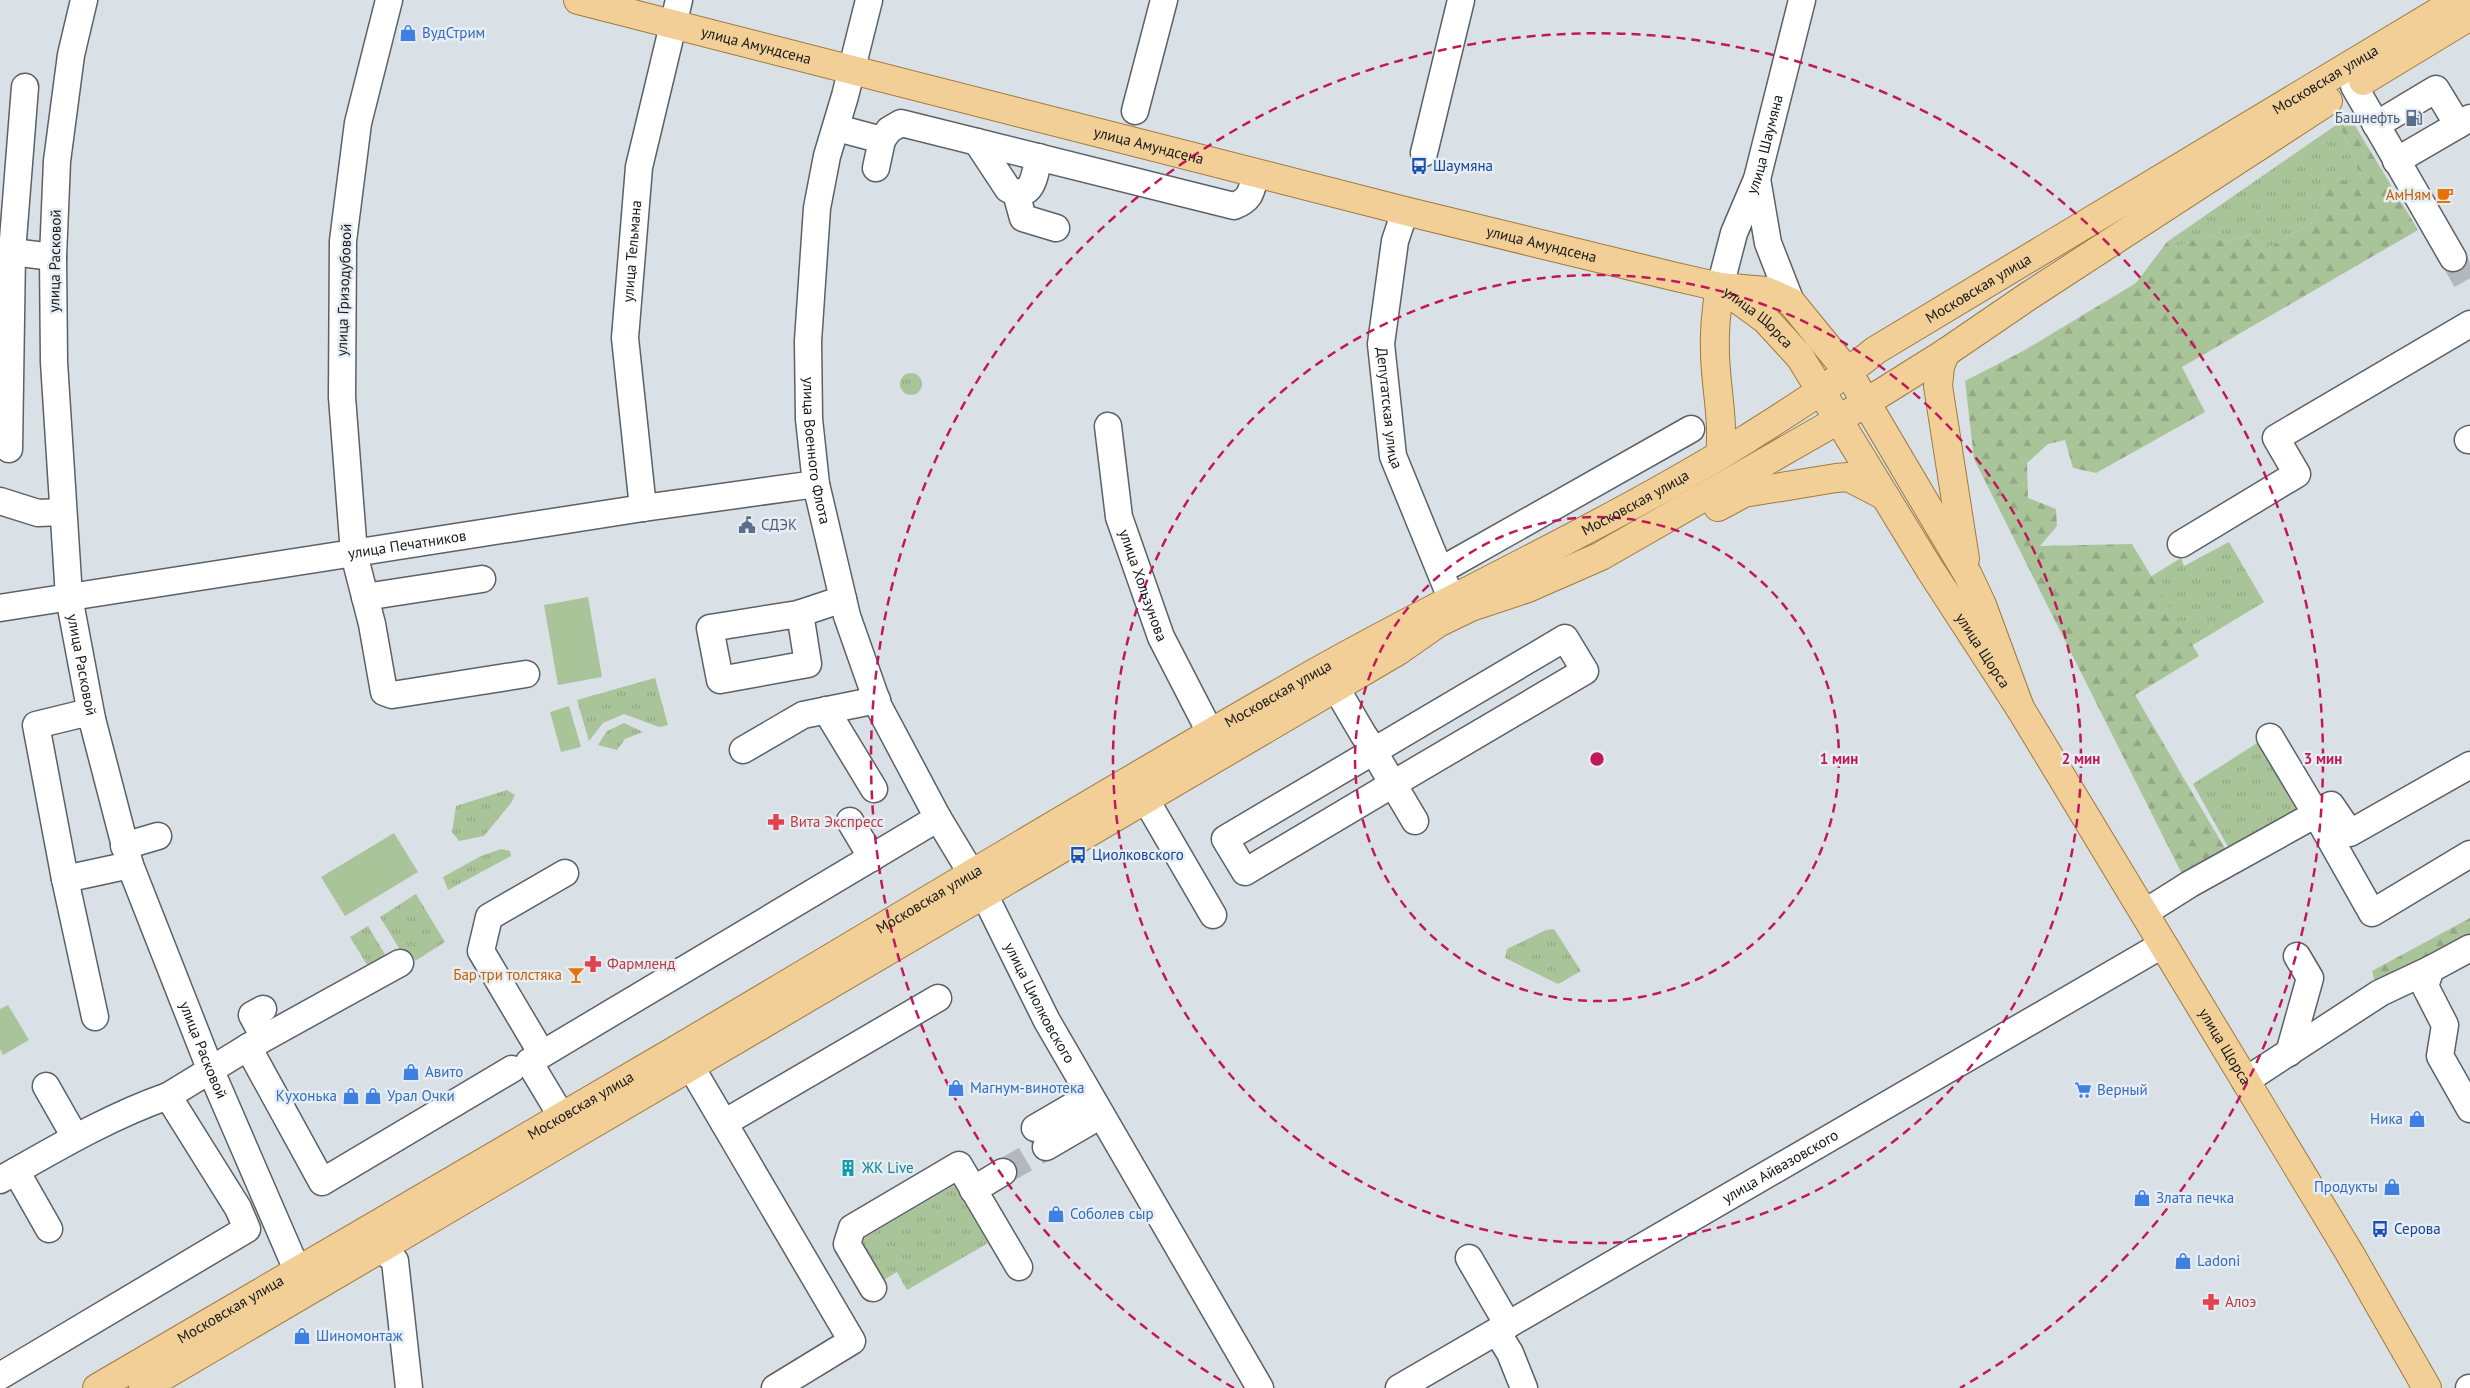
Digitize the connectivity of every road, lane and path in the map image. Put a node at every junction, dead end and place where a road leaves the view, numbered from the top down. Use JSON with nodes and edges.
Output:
{"nodes":[{"id":1,"x":84,"y":0,"type":"edge"},
{"id":2,"x":389,"y":0,"type":"edge"},
{"id":3,"x":578,"y":0,"type":"edge"},
{"id":4,"x":870,"y":0,"type":"edge"},
{"id":5,"x":1164,"y":0,"type":"edge"},
{"id":6,"x":1461,"y":0,"type":"edge"},
{"id":7,"x":1802,"y":0,"type":"edge"},
{"id":8,"x":2458,"y":0,"type":"edge"},
{"id":9,"x":676,"y":12,"type":"edge"},
{"id":10,"x":2470,"y":16,"type":"edge"},
{"id":11,"x":850,"y":69,"type":"junction"},
{"id":12,"x":2354,"y":86,"type":"junction"},
{"id":13,"x":25,"y":87,"type":"dead end"},
{"id":14,"x":1135,"y":111,"type":"dead end"},
{"id":15,"x":2464,"y":122,"type":"edge"},
{"id":16,"x":2376,"y":125,"type":"junction"},
{"id":17,"x":836,"y":128,"type":"junction"},
{"id":18,"x":882,"y":140,"type":"junction"},
{"id":19,"x":977,"y":142,"type":"junction"},
{"id":20,"x":1424,"y":153,"type":"dead end"},
{"id":21,"x":1039,"y":157,"type":"junction"},
{"id":22,"x":2396,"y":161,"type":"junction"},
{"id":23,"x":876,"y":168,"type":"dead end"},
{"id":24,"x":1256,"y":173,"type":"junction"},
{"id":25,"x":1757,"y":179,"type":"junction"},
{"id":26,"x":1016,"y":193,"type":"junction"},
{"id":27,"x":1405,"y":211,"type":"junction"},
{"id":28,"x":1056,"y":228,"type":"dead end"},
{"id":29,"x":12,"y":252,"type":"junction"},
{"id":30,"x":53,"y":258,"type":"junction"},
{"id":31,"x":2452,"y":258,"type":"tunnel mouth"},
{"id":32,"x":1720,"y":286,"type":"junction"},
{"id":33,"x":1791,"y":302,"type":"junction"},
{"id":34,"x":2470,"y":324,"type":"edge"},
{"id":35,"x":1946,"y":353,"type":"junction"},
{"id":36,"x":1848,"y":372,"type":"junction"},
{"id":37,"x":1822,"y":392,"type":"junction"},
{"id":38,"x":1867,"y":402,"type":"junction"},
{"id":39,"x":1838,"y":420,"type":"junction"},
{"id":40,"x":1108,"y":426,"type":"dead end"},
{"id":41,"x":1691,"y":429,"type":"dead end"},
{"id":42,"x":9,"y":449,"type":"dead end"},
{"id":43,"x":1720,"y":455,"type":"junction"},
{"id":44,"x":816,"y":484,"type":"junction"},
{"id":45,"x":1886,"y":496,"type":"junction"},
{"id":46,"x":0,"y":501,"type":"edge"},
{"id":47,"x":643,"y":508,"type":"junction"},
{"id":48,"x":63,"y":512,"type":"junction"},
{"id":49,"x":2181,"y":544,"type":"dead end"},
{"id":50,"x":354,"y":554,"type":"junction"},
{"id":51,"x":1601,"y":556,"type":"junction"},
{"id":52,"x":1452,"y":564,"type":"dead end"},
{"id":53,"x":1968,"y":575,"type":"junction"},
{"id":54,"x":482,"y":579,"type":"dead end"},
{"id":55,"x":69,"y":597,"type":"junction"},
{"id":56,"x":365,"y":597,"type":"junction"},
{"id":57,"x":1451,"y":598,"type":"junction"},
{"id":58,"x":843,"y":599,"type":"junction"},
{"id":59,"x":0,"y":608,"type":"edge"},
{"id":60,"x":800,"y":613,"type":"dead end"},
{"id":61,"x":526,"y":674,"type":"dead end"},
{"id":62,"x":1336,"y":688,"type":"junction"},
{"id":63,"x":877,"y":700,"type":"junction"},
{"id":64,"x":2020,"y":708,"type":"junction"},
{"id":65,"x":826,"y":710,"type":"junction"},
{"id":66,"x":1438,"y":713,"type":"junction"},
{"id":67,"x":92,"y":719,"type":"junction"},
{"id":68,"x":1211,"y":734,"type":"junction"},
{"id":69,"x":2270,"y":737,"type":"dead end"},
{"id":70,"x":1458,"y":746,"type":"junction"},
{"id":71,"x":743,"y":750,"type":"dead end"},
{"id":72,"x":1373,"y":751,"type":"junction"},
{"id":73,"x":2470,"y":765,"type":"edge"},
{"id":74,"x":1393,"y":784,"type":"junction"},
{"id":75,"x":874,"y":789,"type":"dead end"},
{"id":76,"x":1146,"y":800,"type":"junction"},
{"id":77,"x":2316,"y":814,"type":"junction"},
{"id":78,"x":938,"y":818,"type":"junction"},
{"id":79,"x":850,"y":821,"type":"dead end"},
{"id":80,"x":1415,"y":821,"type":"dead end"},
{"id":81,"x":158,"y":836,"type":"dead end"},
{"id":82,"x":2470,"y":854,"type":"edge"},
{"id":83,"x":127,"y":855,"type":"junction"},
{"id":84,"x":872,"y":858,"type":"junction"},
{"id":85,"x":565,"y":873,"type":"dead end"},
{"id":86,"x":64,"y":879,"type":"junction"},
{"id":87,"x":978,"y":884,"type":"junction"},
{"id":88,"x":2144,"y":913,"type":"junction"},
{"id":89,"x":1214,"y":915,"type":"dead end"},
{"id":90,"x":2162,"y":945,"type":"junction"},
{"id":91,"x":2470,"y":948,"type":"edge"},
{"id":92,"x":2297,"y":956,"type":"dead end"},
{"id":93,"x":400,"y":964,"type":"dead end"},
{"id":94,"x":2431,"y":969,"type":"junction"},
{"id":95,"x":938,"y":998,"type":"dead end"},
{"id":96,"x":263,"y":1009,"type":"dead end"},
{"id":97,"x":95,"y":1017,"type":"dead end"},
{"id":98,"x":256,"y":1042,"type":"junction"},
{"id":99,"x":2289,"y":1053,"type":"junction"},
{"id":100,"x":542,"y":1054,"type":"junction"},
{"id":101,"x":691,"y":1067,"type":"junction"},
{"id":102,"x":512,"y":1069,"type":"dead end"},
{"id":103,"x":211,"y":1071,"type":"junction"},
{"id":104,"x":2245,"y":1081,"type":"junction"},
{"id":105,"x":46,"y":1086,"type":"dead end"},
{"id":106,"x":168,"y":1096,"type":"junction"},
{"id":107,"x":1092,"y":1099,"type":"junction"},
{"id":108,"x":2470,"y":1109,"type":"edge"},
{"id":109,"x":562,"y":1117,"type":"junction"},
{"id":110,"x":724,"y":1123,"type":"junction"},
{"id":111,"x":1037,"y":1132,"type":"tunnel mouth"},
{"id":112,"x":75,"y":1137,"type":"junction"},
{"id":113,"x":1003,"y":1172,"type":"tunnel mouth"},
{"id":114,"x":8,"y":1176,"type":"edge"},
{"id":115,"x":974,"y":1190,"type":"junction"},
{"id":116,"x":50,"y":1229,"type":"dead end"},
{"id":117,"x":375,"y":1238,"type":"junction"},
{"id":118,"x":1469,"y":1258,"type":"dead end"},
{"id":119,"x":1019,"y":1267,"type":"dead end"},
{"id":120,"x":303,"y":1281,"type":"junction"},
{"id":121,"x":873,"y":1288,"type":"dead end"},
{"id":122,"x":1503,"y":1328,"type":"junction"},
{"id":123,"x":0,"y":1376,"type":"edge"},
{"id":124,"x":97,"y":1388,"type":"edge"},
{"id":125,"x":143,"y":1388,"type":"edge"},
{"id":126,"x":409,"y":1388,"type":"edge"},
{"id":127,"x":775,"y":1388,"type":"edge"},
{"id":128,"x":1260,"y":1388,"type":"edge"},
{"id":129,"x":1398,"y":1388,"type":"edge"},
{"id":130,"x":1524,"y":1388,"type":"edge"},
{"id":131,"x":2427,"y":1388,"type":"edge"}],
"edges":[{"from":1,"to":30,"type":"street","name":"улица Расковой"},
{"from":2,"to":50,"type":"street","name":"улица Гризодубовой"},
{"from":3,"to":9,"type":"main road","name":"улица Амундсена"},
{"from":4,"to":11,"type":"street","name":"улица Военного Флота"},
{"from":5,"to":14,"type":"street"},
{"from":6,"to":20,"type":"street"},
{"from":7,"to":25,"type":"street","name":"улица Шаумяна"},
{"from":8,"to":36,"type":"main road","name":"Московская улица"},
{"from":9,"to":11,"type":"main road","name":"улица Амундсена"},
{"from":9,"to":47,"type":"street","name":"улица Тельмана"},
{"from":10,"to":12,"type":"main road","name":"Московская улица"},
{"from":11,"to":17,"type":"street","name":"улица Военного Флота"},
{"from":11,"to":24,"type":"main road","name":"улица Амундсена"},
{"from":12,"to":16,"type":"street"},
{"from":12,"to":35,"type":"main road","name":"Московская улица"},
{"from":13,"to":29,"type":"street"},
{"from":15,"to":16,"type":"street"},
{"from":15,"to":22,"type":"street"},
{"from":16,"to":22,"type":"street"},
{"from":17,"to":18,"type":"street"},
{"from":17,"to":44,"type":"street","name":"улица Военного Флота"},
{"from":18,"to":19,"type":"street"},
{"from":18,"to":23,"type":"street"},
{"from":19,"to":21,"type":"street"},
{"from":19,"to":26,"type":"street"},
{"from":21,"to":24,"type":"street"},
{"from":21,"to":26,"type":"street"},
{"from":22,"to":31,"type":"street"},
{"from":24,"to":27,"type":"main road","name":"улица Амундсена"},
{"from":25,"to":32,"type":"street","name":"улица Шаумяна"},
{"from":25,"to":33,"type":"street"},
{"from":26,"to":28,"type":"street"},
{"from":27,"to":32,"type":"main road","name":"улица Амундсена"},
{"from":27,"to":57,"type":"street","name":"Депутатская улица"},
{"from":29,"to":30,"type":"street"},
{"from":29,"to":42,"type":"street"},
{"from":30,"to":48,"type":"street","name":"улица Расковой"},
{"from":32,"to":33,"type":"main road","name":"улица Щорса"},
{"from":32,"to":37,"type":"main road","name":"улица Щорса"},
{"from":32,"to":43,"type":"main road"},
{"from":33,"to":36,"type":"main road","name":"улица Щорса"},
{"from":34,"to":49,"type":"street"},
{"from":35,"to":38,"type":"main road","name":"Московская улица"},
{"from":35,"to":53,"type":"main road"},
{"from":36,"to":37,"type":"main road","name":"Московская улица"},
{"from":36,"to":38,"type":"main road","name":"улица Щорса"},
{"from":37,"to":39,"type":"main road","name":"улица Щорса"},
{"from":37,"to":43,"type":"main road","name":"Московская улица"},
{"from":38,"to":39,"type":"main road","name":"Московская улица"},
{"from":38,"to":53,"type":"main road","name":"улица Щорса"},
{"from":39,"to":45,"type":"main road","name":"улица Щорса"},
{"from":39,"to":51,"type":"main road","name":"Московская улица"},
{"from":40,"to":68,"type":"street","name":"улица Хользунова"},
{"from":41,"to":52,"type":"street"},
{"from":43,"to":57,"type":"main road","name":"Московская улица"},
{"from":44,"to":47,"type":"street","name":"улица Печатников"},
{"from":44,"to":58,"type":"street","name":"улица Военного Флота"},
{"from":45,"to":51,"type":"main road"},
{"from":45,"to":64,"type":"main road","name":"улица Щорса"},
{"from":46,"to":48,"type":"street"},
{"from":47,"to":50,"type":"street","name":"улица Печатников"},
{"from":48,"to":55,"type":"street","name":"улица Расковой"},
{"from":50,"to":55,"type":"street","name":"улица Печатников"},
{"from":50,"to":56,"type":"street","name":"улица Гризодубовой"},
{"from":51,"to":62,"type":"main road","name":"Московская улица"},
{"from":53,"to":64,"type":"main road","name":"улица Щорса"},
{"from":54,"to":56,"type":"street"},
{"from":55,"to":59,"type":"street","name":"улица Печатников"},
{"from":55,"to":67,"type":"street","name":"улица Расковой"},
{"from":56,"to":61,"type":"street","name":"улица Гризодубовой"},
{"from":57,"to":68,"type":"main road","name":"Московская улица"},
{"from":58,"to":60,"type":"street"},
{"from":58,"to":63,"type":"street","name":"улица Военного Флота"},
{"from":62,"to":72,"type":"street"},
{"from":62,"to":76,"type":"main road","name":"Московская улица"},
{"from":63,"to":65,"type":"street"},
{"from":63,"to":78,"type":"street","name":"улица Военного Флота"},
{"from":64,"to":88,"type":"main road","name":"улица Щорса"},
{"from":65,"to":71,"type":"street"},
{"from":65,"to":75,"type":"street"},
{"from":66,"to":70,"type":"street"},
{"from":66,"to":70,"type":"street"},
{"from":66,"to":72,"type":"street"},
{"from":67,"to":83,"type":"street","name":"улица Расковой"},
{"from":67,"to":86,"type":"street"},
{"from":68,"to":87,"type":"main road","name":"Московская улица"},
{"from":69,"to":77,"type":"street"},
{"from":70,"to":74,"type":"street"},
{"from":72,"to":74,"type":"street"},
{"from":72,"to":74,"type":"street"},
{"from":73,"to":77,"type":"street"},
{"from":74,"to":80,"type":"street"},
{"from":76,"to":87,"type":"main road","name":"Московская улица"},
{"from":76,"to":89,"type":"street"},
{"from":77,"to":82,"type":"street"},
{"from":77,"to":88,"type":"street"},
{"from":78,"to":84,"type":"street"},
{"from":78,"to":87,"type":"street","name":"улица Военного Флота"},
{"from":79,"to":84,"type":"street"},
{"from":81,"to":83,"type":"street"},
{"from":83,"to":86,"type":"street"},
{"from":83,"to":103,"type":"street","name":"улица Расковой"},
{"from":84,"to":100,"type":"street"},
{"from":85,"to":100,"type":"street"},
{"from":86,"to":97,"type":"street"},
{"from":87,"to":101,"type":"main road","name":"Московская улица"},
{"from":87,"to":107,"type":"street","name":"улица Циолковского"},
{"from":87,"to":109,"type":"main road","name":"Московская улица"},
{"from":88,"to":90,"type":"main road","name":"улица Щорса"},
{"from":90,"to":104,"type":"main road","name":"улица Щорса"},
{"from":90,"to":122,"type":"street","name":"улица Айвазовского"},
{"from":91,"to":94,"type":"street"},
{"from":92,"to":99,"type":"street"},
{"from":93,"to":98,"type":"street"},
{"from":94,"to":99,"type":"street"},
{"from":94,"to":108,"type":"street"},
{"from":95,"to":110,"type":"street"},
{"from":96,"to":98,"type":"street"},
{"from":98,"to":102,"type":"street"},
{"from":98,"to":103,"type":"street"},
{"from":99,"to":104,"type":"street"},
{"from":100,"to":109,"type":"street"},
{"from":101,"to":110,"type":"street"},
{"from":101,"to":117,"type":"main road","name":"Московская улица"},
{"from":103,"to":106,"type":"street"},
{"from":103,"to":120,"type":"street","name":"улица Расковой"},
{"from":104,"to":131,"type":"main road","name":"улица Щорса"},
{"from":105,"to":112,"type":"street"},
{"from":106,"to":112,"type":"street"},
{"from":106,"to":123,"type":"street"},
{"from":107,"to":111,"type":"street"},
{"from":107,"to":128,"type":"street","name":"улица Циолковского"},
{"from":109,"to":117,"type":"main road","name":"Московская улица"},
{"from":110,"to":127,"type":"street"},
{"from":112,"to":114,"type":"street"},
{"from":113,"to":115,"type":"street"},
{"from":114,"to":116,"type":"street"},
{"from":115,"to":119,"type":"street"},
{"from":115,"to":121,"type":"street"},
{"from":117,"to":120,"type":"main road","name":"Московская улица"},
{"from":117,"to":126,"type":"street"},
{"from":118,"to":122,"type":"street"},
{"from":120,"to":124,"type":"main road","name":"Московская улица"},
{"from":120,"to":125,"type":"main road","name":"Московская улица"},
{"from":122,"to":129,"type":"street","name":"улица Айвазовского"},
{"from":122,"to":130,"type":"street"}]}
